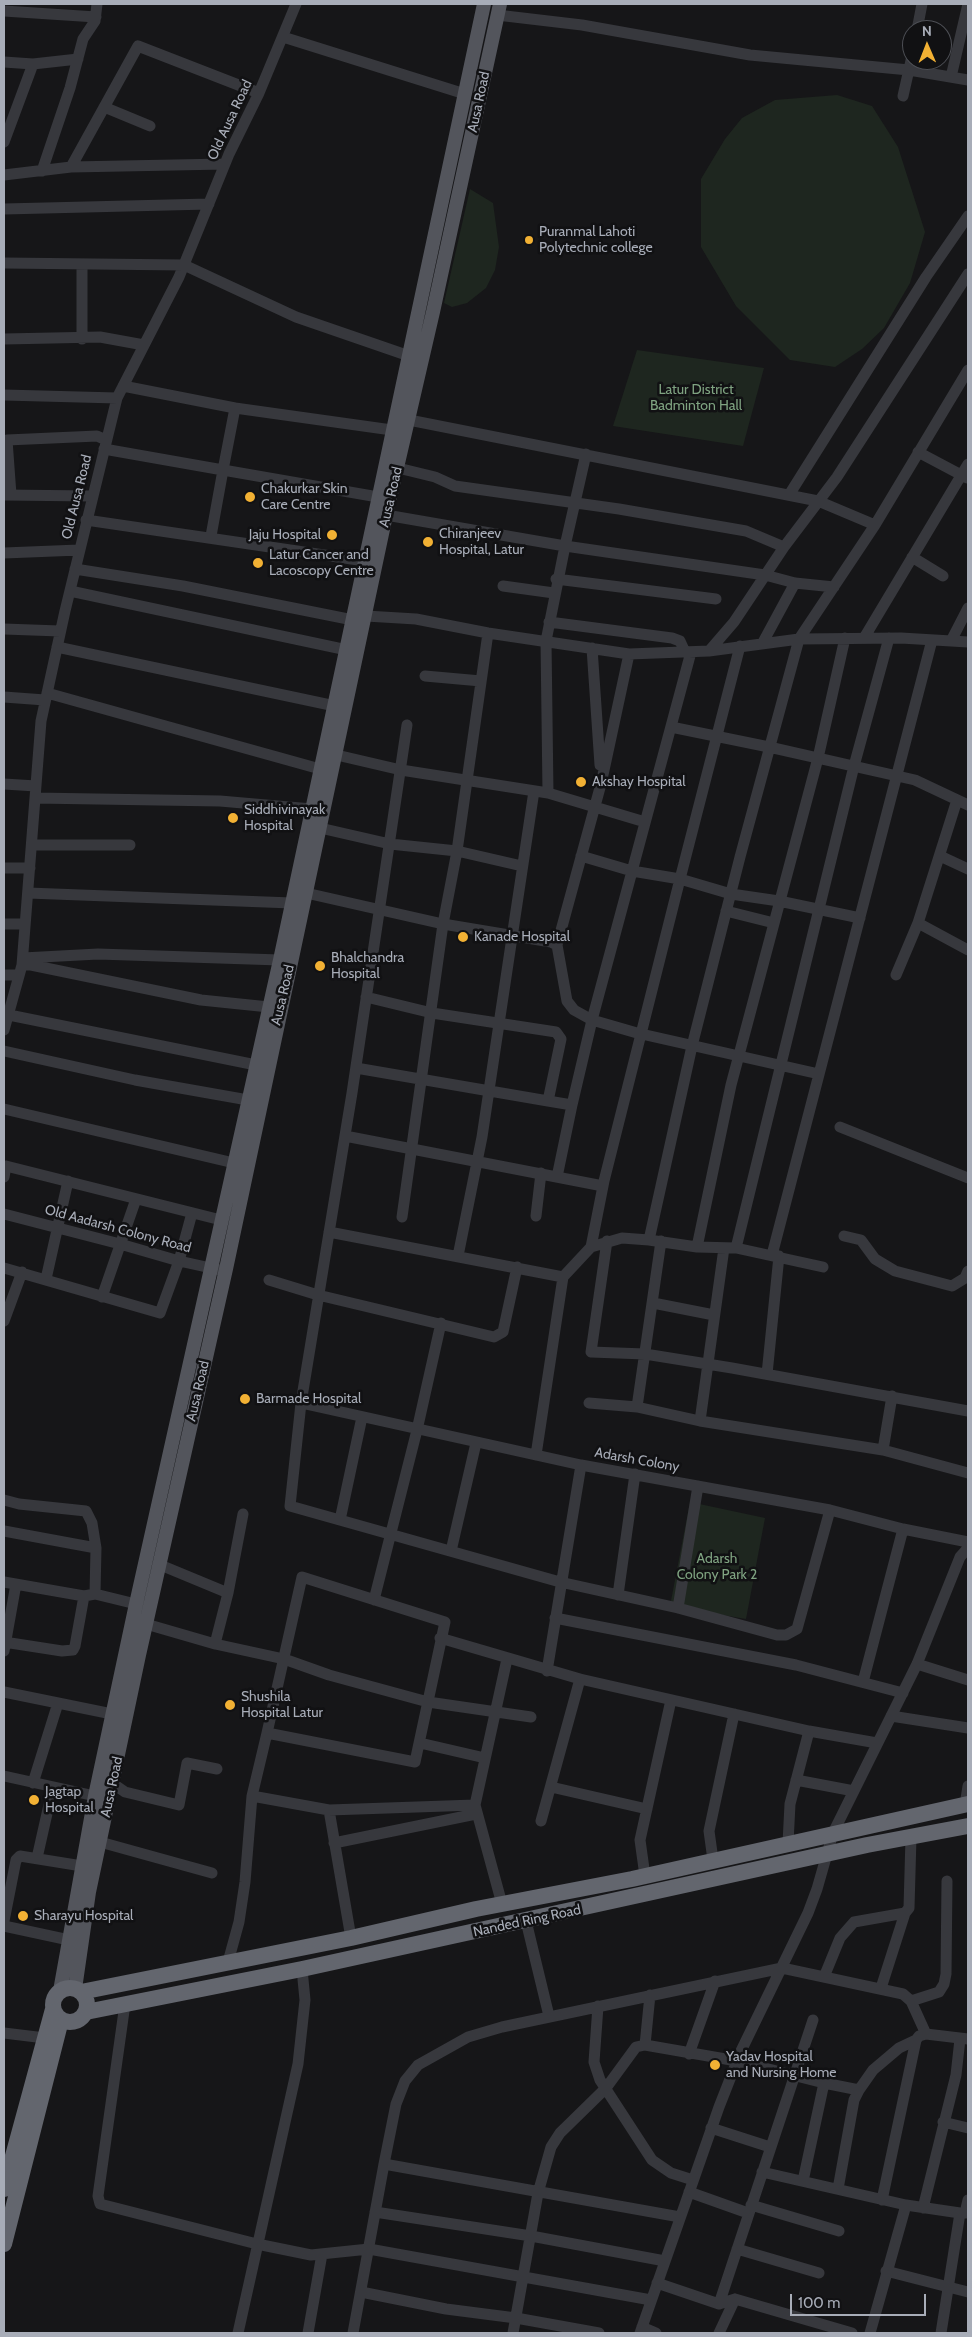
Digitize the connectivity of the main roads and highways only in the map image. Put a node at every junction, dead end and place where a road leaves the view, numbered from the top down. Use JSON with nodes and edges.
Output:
{"nodes":[{"id":1,"x":484,"y":4,"type":"edge"},
{"id":2,"x":498,"y":10,"type":"edge"},
{"id":3,"x":360,"y":618,"type":"junction"},
{"id":4,"x":330,"y":754,"type":"junction"},
{"id":5,"x":218,"y":1270,"type":"junction"},
{"id":6,"x":142,"y":1606,"type":"junction"},
{"id":7,"x":139,"y":1622,"type":"junction"},
{"id":8,"x":967,"y":1805,"type":"edge"},
{"id":9,"x":968,"y":1826,"type":"edge"},
{"id":10,"x":72,"y":1990,"type":"junction"},
{"id":11,"x":86,"y":2012,"type":"junction"},
{"id":12,"x":57,"y":2015,"type":"junction"},
{"id":13,"x":4,"y":2190,"type":"edge"},
{"id":14,"x":4,"y":2244,"type":"edge"}],
"edges":[{"from":1,"to":3,"type":"main road"},
{"from":2,"to":3,"type":"main road","name":"Ausa Road"},
{"from":3,"to":4,"type":"main road","name":"Ausa Road"},
{"from":3,"to":4,"type":"main road"},
{"from":4,"to":5,"type":"main road","name":"Ausa Road"},
{"from":4,"to":5,"type":"main road"},
{"from":5,"to":6,"type":"main road"},
{"from":5,"to":6,"type":"main road","name":"Ausa Road"},
{"from":6,"to":7,"type":"main road"},
{"from":7,"to":10,"type":"main road","name":"Ausa Road"},
{"from":7,"to":10,"type":"main road"},
{"from":8,"to":10,"type":"highway"},
{"from":9,"to":11,"type":"highway","name":"Nanded Ring Road"},
{"from":10,"to":11,"type":"highway","name":"Ausa Road"},
{"from":10,"to":12,"type":"highway","name":"Ausa Road"},
{"from":11,"to":12,"type":"highway"},
{"from":12,"to":13,"type":"highway"},
{"from":12,"to":14,"type":"highway"}]}
